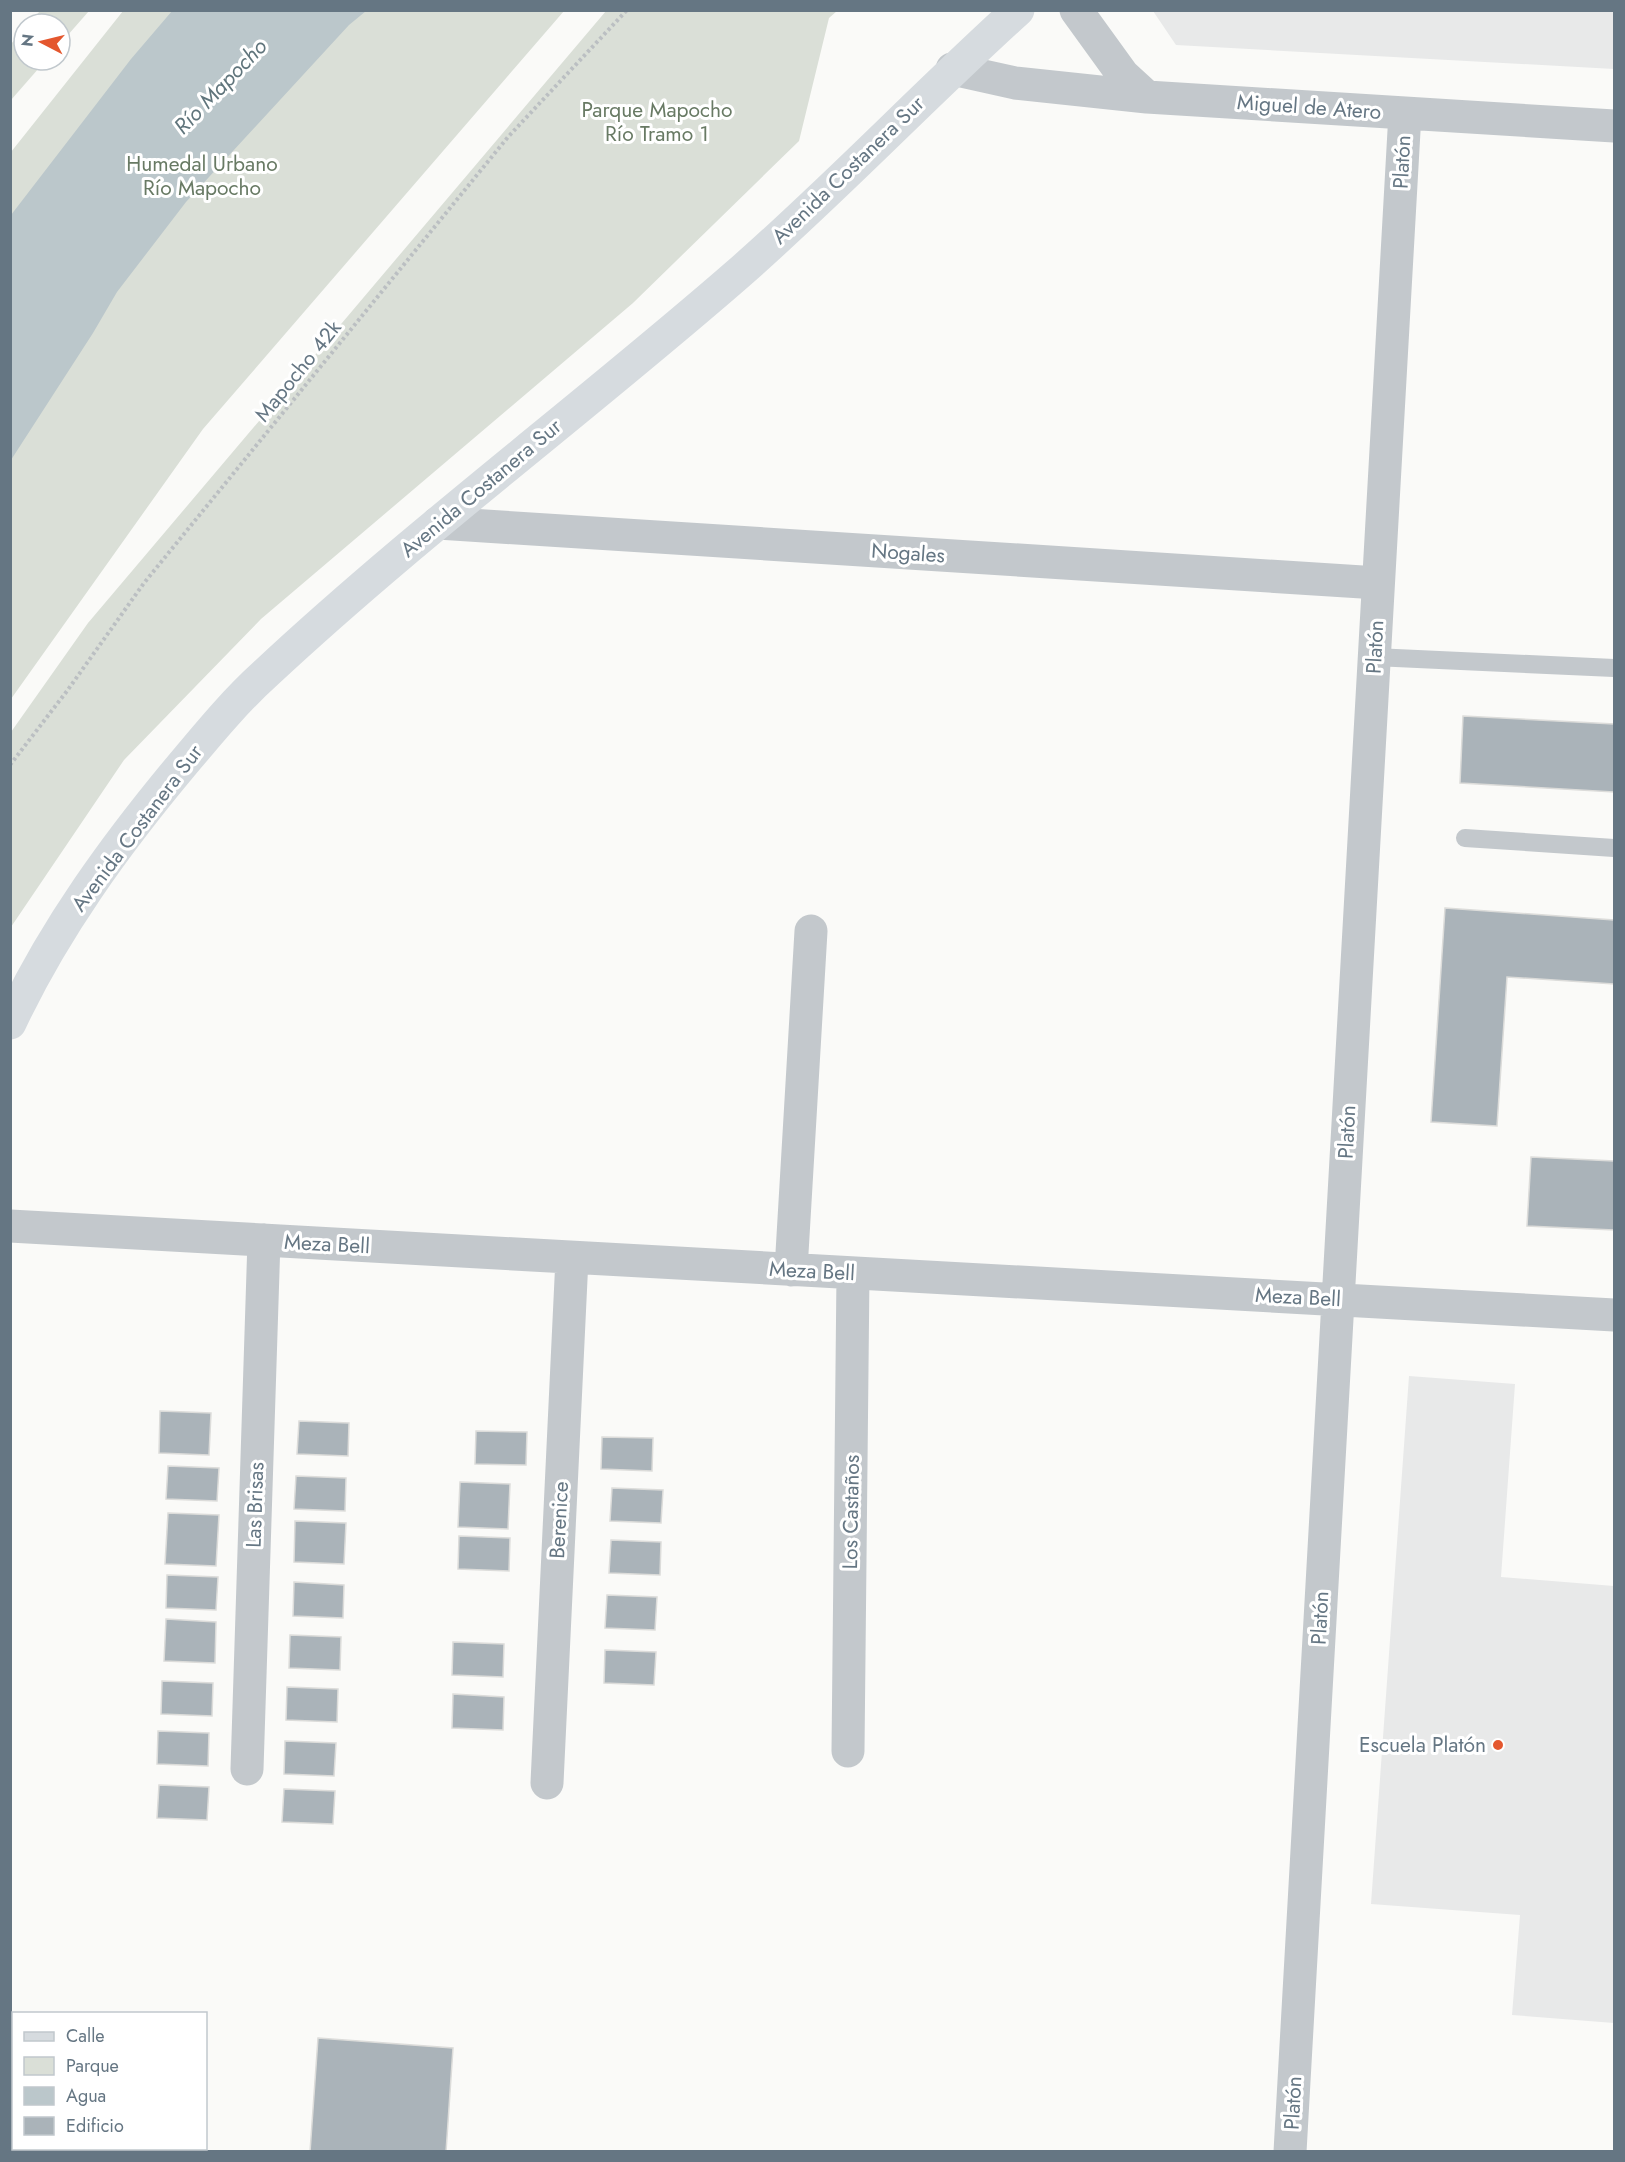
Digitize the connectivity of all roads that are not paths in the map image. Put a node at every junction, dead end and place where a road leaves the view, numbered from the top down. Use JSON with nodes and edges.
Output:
{"nodes":[{"id":1,"x":1018,"y":10,"type":"edge"},
{"id":2,"x":1076,"y":10,"type":"edge"},
{"id":3,"x":952,"y":69,"type":"junction"},
{"id":4,"x":1148,"y":97,"type":"junction"},
{"id":5,"x":1405,"y":113,"type":"junction"},
{"id":6,"x":1614,"y":126,"type":"edge"},
{"id":7,"x":438,"y":523,"type":"junction"},
{"id":8,"x":1378,"y":583,"type":"junction"},
{"id":9,"x":1374,"y":657,"type":"junction"},
{"id":10,"x":1614,"y":669,"type":"edge"},
{"id":11,"x":1465,"y":838,"type":"dead end"},
{"id":12,"x":1614,"y":848,"type":"edge"},
{"id":13,"x":811,"y":931,"type":"dead end"},
{"id":14,"x":10,"y":1023,"type":"edge"},
{"id":15,"x":10,"y":1226,"type":"edge"},
{"id":16,"x":264,"y":1240,"type":"junction"},
{"id":17,"x":572,"y":1258,"type":"junction"},
{"id":18,"x":791,"y":1270,"type":"junction"},
{"id":19,"x":853,"y":1273,"type":"junction"},
{"id":20,"x":1338,"y":1299,"type":"junction"},
{"id":21,"x":1614,"y":1314,"type":"edge"},
{"id":22,"x":848,"y":1751,"type":"dead end"},
{"id":23,"x":247,"y":1769,"type":"dead end"},
{"id":24,"x":547,"y":1783,"type":"dead end"},
{"id":25,"x":1290,"y":2151,"type":"edge"}],
"edges":[{"from":1,"to":3,"type":"main road","name":"Avenida Costanera Sur"},
{"from":2,"to":4,"type":"street"},
{"from":3,"to":4,"type":"street","name":"Miguel de Atero"},
{"from":3,"to":7,"type":"main road","name":"Avenida Costanera Sur"},
{"from":4,"to":5,"type":"street","name":"Miguel de Atero"},
{"from":5,"to":6,"type":"street","name":"Miguel de Atero"},
{"from":5,"to":8,"type":"street","name":"Platón"},
{"from":7,"to":8,"type":"street","name":"Nogales"},
{"from":7,"to":14,"type":"main road","name":"Avenida Costanera Sur"},
{"from":8,"to":9,"type":"street","name":"Platón"},
{"from":9,"to":10,"type":"lane"},
{"from":9,"to":20,"type":"street","name":"Platón"},
{"from":11,"to":12,"type":"lane"},
{"from":13,"to":18,"type":"street"},
{"from":15,"to":16,"type":"street","name":"Meza Bell"},
{"from":16,"to":17,"type":"street","name":"Meza Bell"},
{"from":16,"to":23,"type":"street","name":"Las Brisas"},
{"from":17,"to":18,"type":"street","name":"Meza Bell"},
{"from":17,"to":24,"type":"street","name":"Berenice"},
{"from":18,"to":19,"type":"street","name":"Meza Bell"},
{"from":19,"to":20,"type":"street","name":"Meza Bell"},
{"from":19,"to":22,"type":"street","name":"Los Castaños"},
{"from":20,"to":21,"type":"street","name":"Meza Bell"},
{"from":20,"to":25,"type":"street","name":"Platón"}]}
